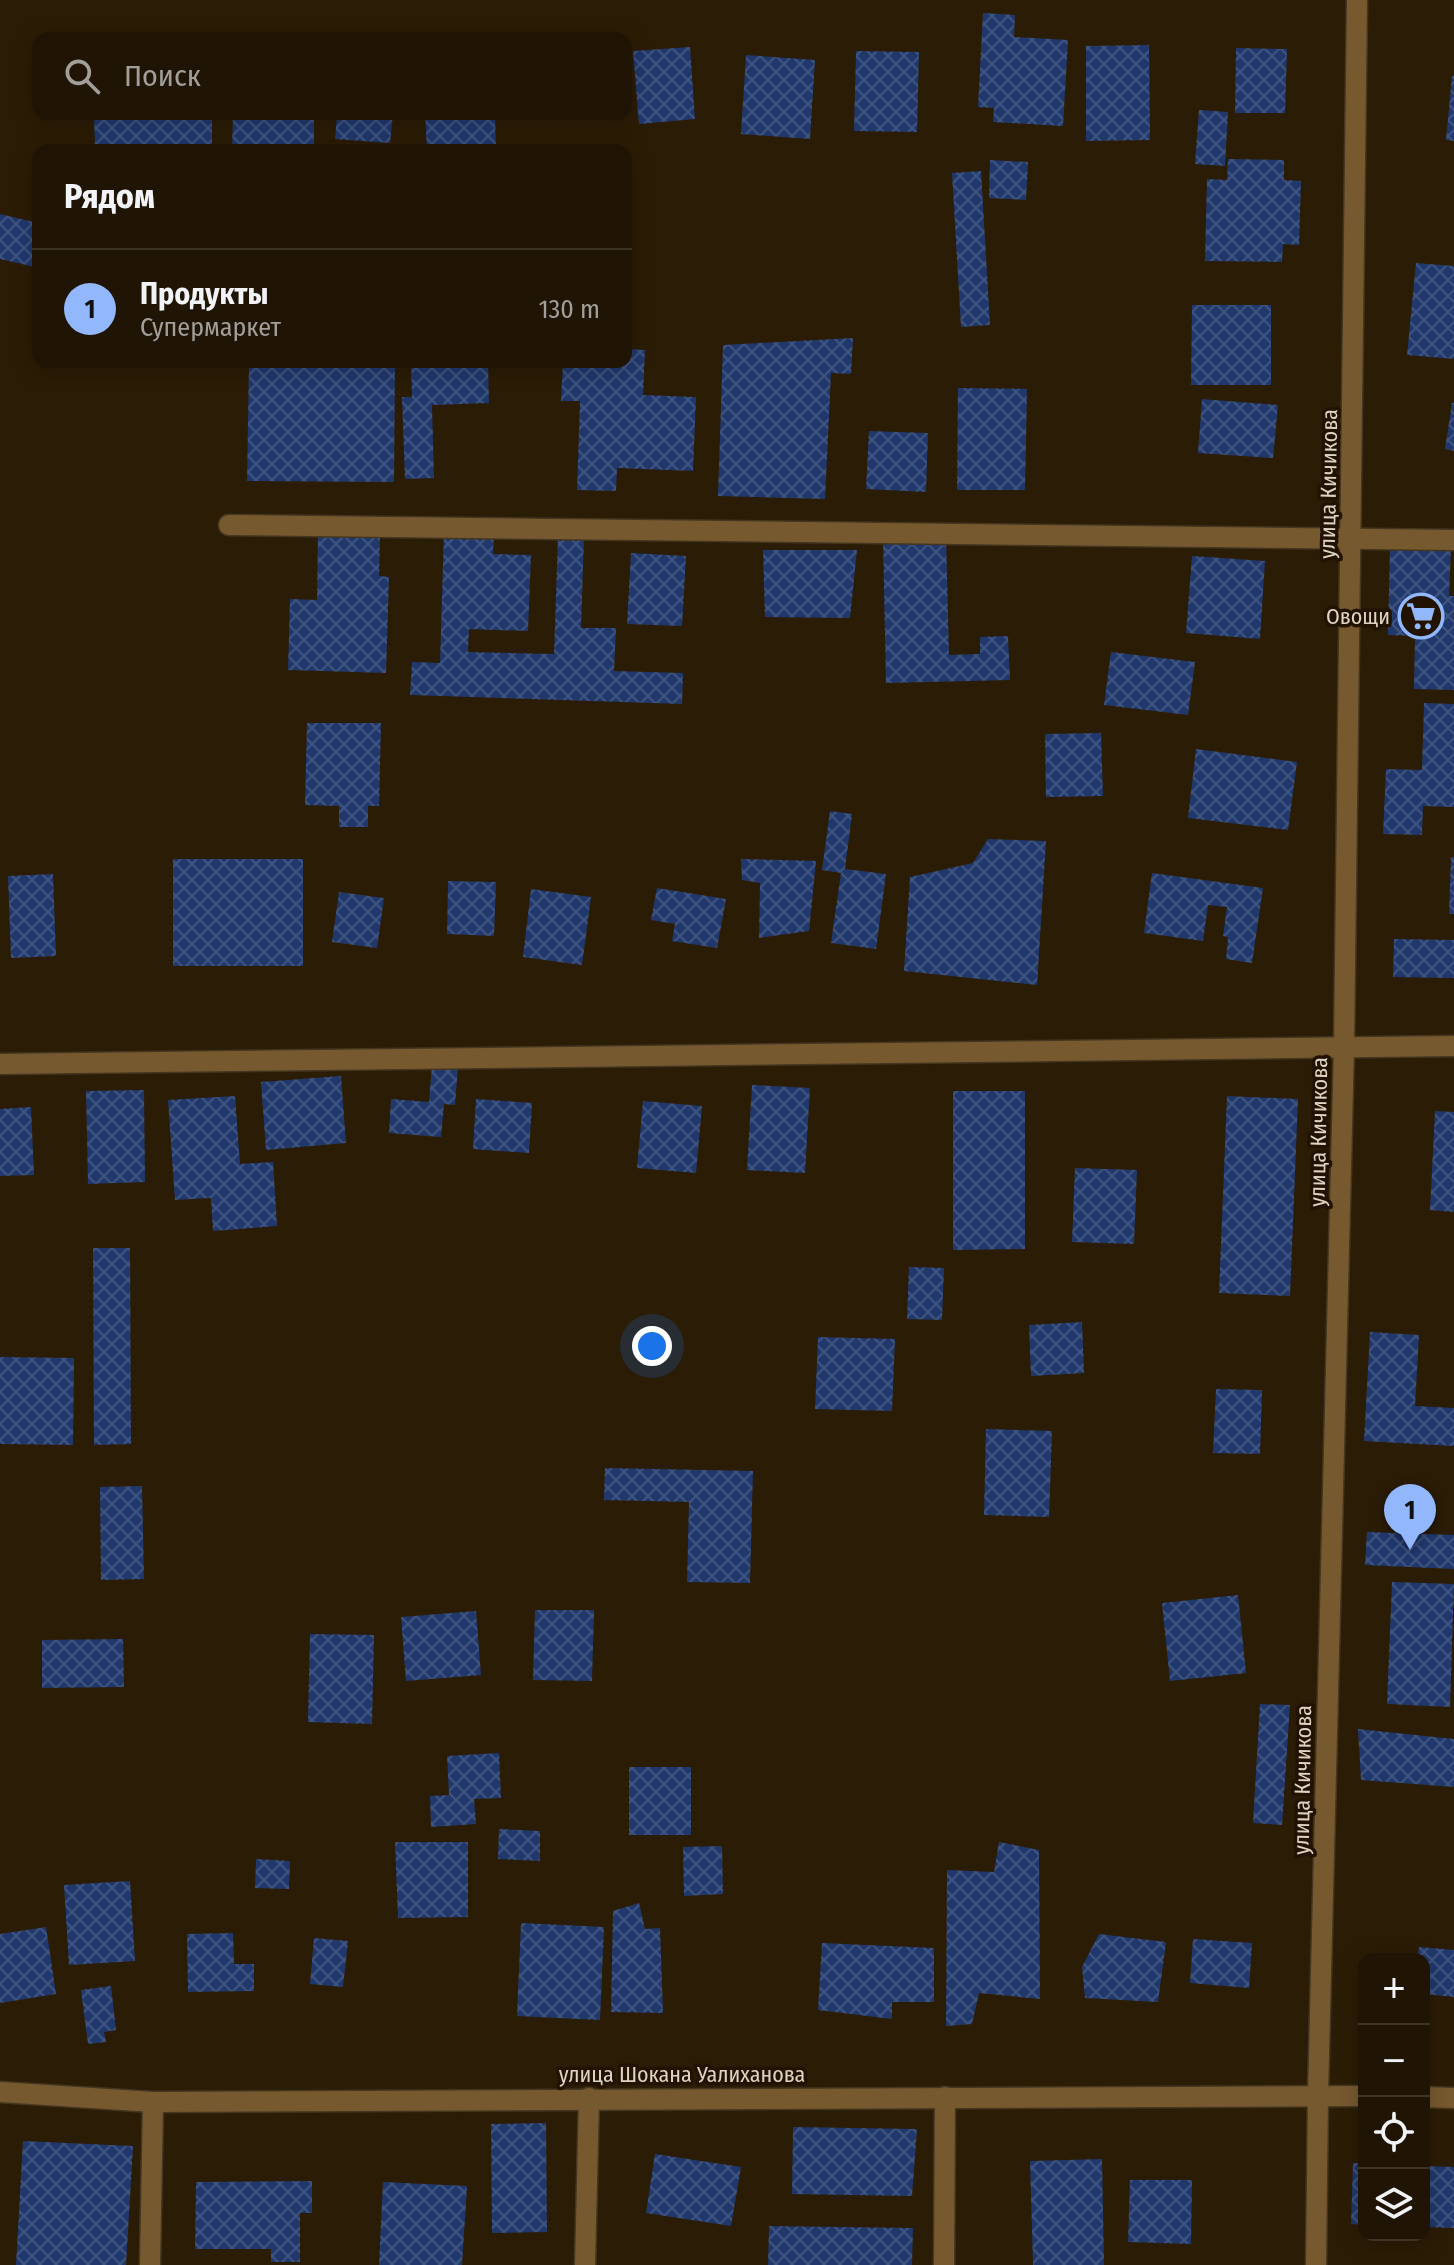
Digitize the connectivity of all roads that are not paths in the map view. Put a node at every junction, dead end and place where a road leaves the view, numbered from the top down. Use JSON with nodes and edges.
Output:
{"nodes":[{"id":1,"x":1357,"y":0,"type":"edge"},
{"id":2,"x":229,"y":525,"type":"dead end"},
{"id":3,"x":1352,"y":539,"type":"junction"},
{"id":4,"x":1454,"y":540,"type":"edge"},
{"id":5,"x":1344,"y":1046,"type":"junction"},
{"id":6,"x":1454,"y":1046,"type":"edge"},
{"id":7,"x":0,"y":1064,"type":"edge"},
{"id":8,"x":0,"y":2092,"type":"edge"},
{"id":9,"x":1318,"y":2095,"type":"junction"},
{"id":10,"x":1358,"y":2096,"type":"edge"},
{"id":11,"x":945,"y":2097,"type":"junction"},
{"id":12,"x":1430,"y":2097,"type":"edge"},
{"id":13,"x":589,"y":2098,"type":"junction"},
{"id":14,"x":1454,"y":2098,"type":"edge"},
{"id":15,"x":153,"y":2102,"type":"junction"},
{"id":16,"x":150,"y":2265,"type":"edge"},
{"id":17,"x":585,"y":2265,"type":"edge"},
{"id":18,"x":944,"y":2265,"type":"edge"},
{"id":19,"x":1316,"y":2265,"type":"edge"}],
"edges":[{"from":1,"to":3,"type":"street","name":"улица Кичикова"},
{"from":2,"to":3,"type":"street"},
{"from":3,"to":4,"type":"street"},
{"from":3,"to":5,"type":"street","name":"улица Кичикова"},
{"from":5,"to":6,"type":"street"},
{"from":5,"to":7,"type":"street"},
{"from":5,"to":9,"type":"street","name":"улица Кичикова"},
{"from":8,"to":15,"type":"street","name":"улица Шокана Уалиханова"},
{"from":9,"to":10,"type":"street","name":"улица Шокана Уалиханова"},
{"from":9,"to":11,"type":"street","name":"улица Шокана Уалиханова"},
{"from":9,"to":19,"type":"street","name":"улица Кичикова"},
{"from":11,"to":13,"type":"street","name":"улица Шокана Уалиханова"},
{"from":11,"to":18,"type":"street"},
{"from":12,"to":14,"type":"street"},
{"from":13,"to":15,"type":"street","name":"улица Шокана Уалиханова"},
{"from":13,"to":17,"type":"street"},
{"from":15,"to":16,"type":"street"}]}
